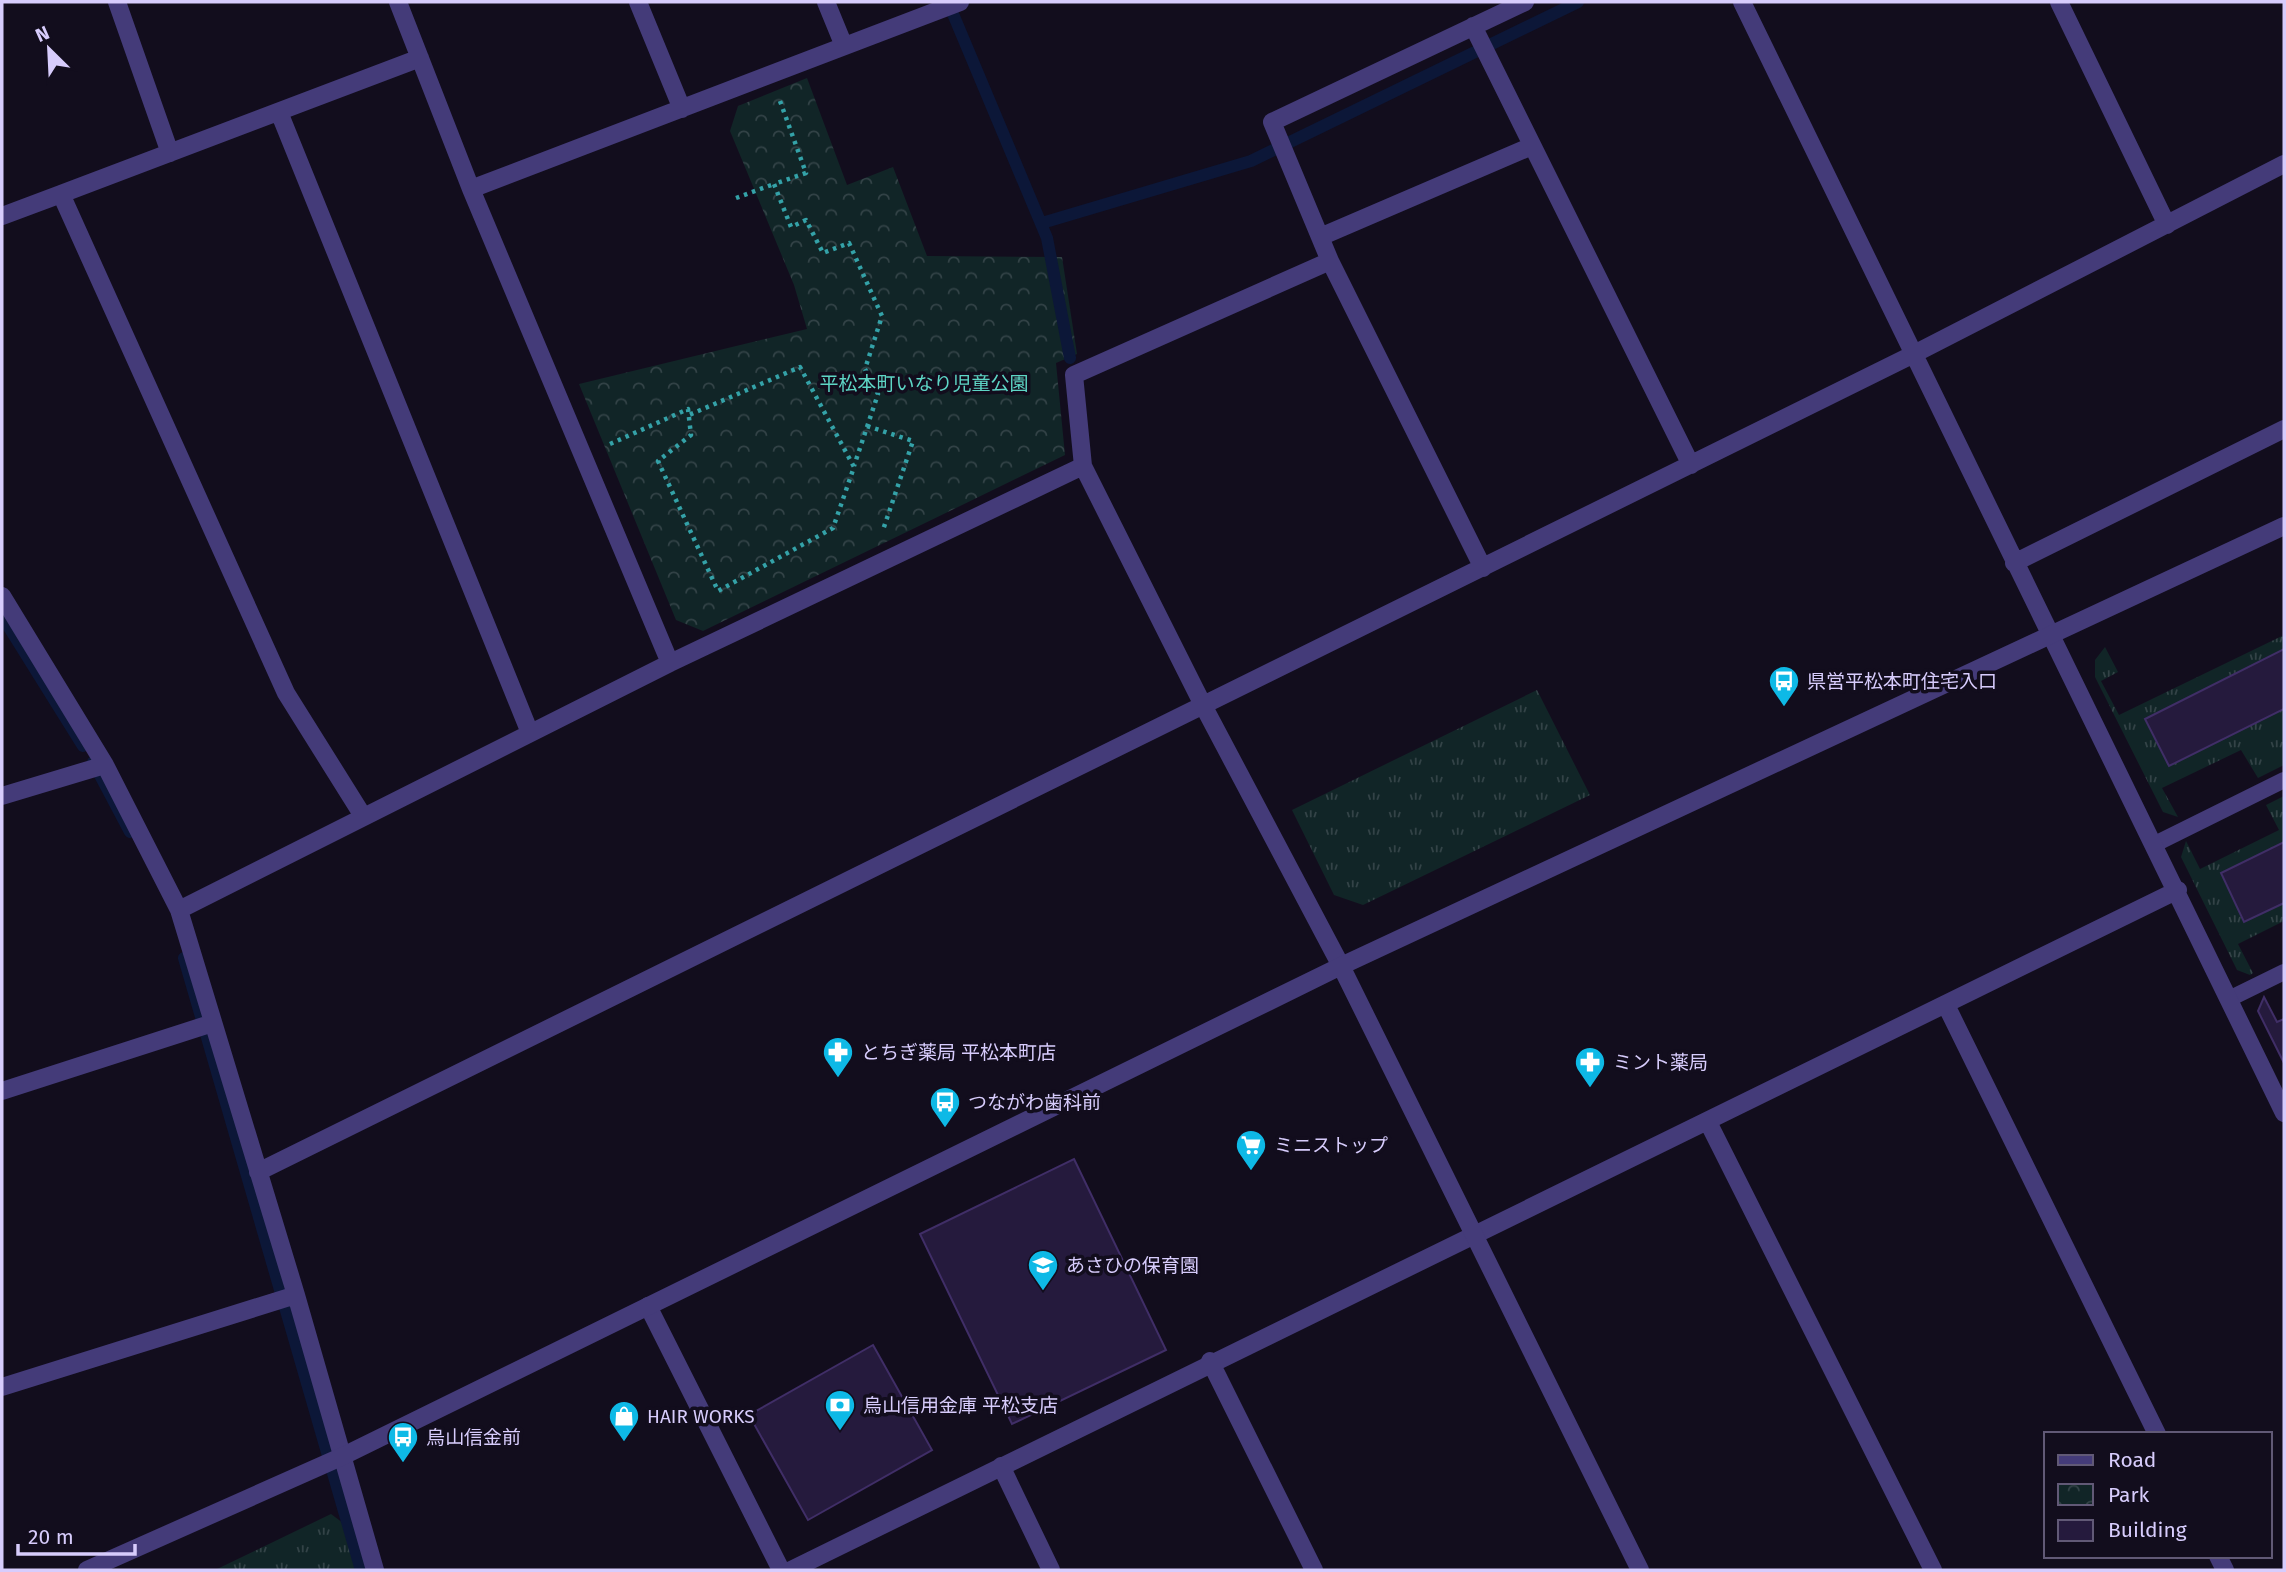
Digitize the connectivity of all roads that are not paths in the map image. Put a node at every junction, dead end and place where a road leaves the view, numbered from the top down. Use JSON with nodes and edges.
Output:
{"nodes":[{"id":1,"x":117,"y":2,"type":"edge"},
{"id":2,"x":398,"y":2,"type":"edge"},
{"id":3,"x":638,"y":2,"type":"edge"},
{"id":4,"x":826,"y":2,"type":"edge"},
{"id":5,"x":960,"y":2,"type":"edge"},
{"id":6,"x":1525,"y":2,"type":"edge"},
{"id":7,"x":1742,"y":2,"type":"edge"},
{"id":8,"x":2059,"y":2,"type":"edge"},
{"id":9,"x":1473,"y":26,"type":"junction"},
{"id":10,"x":844,"y":46,"type":"junction"},
{"id":11,"x":420,"y":58,"type":"junction"},
{"id":12,"x":682,"y":108,"type":"junction"},
{"id":13,"x":279,"y":112,"type":"junction"},
{"id":14,"x":1532,"y":146,"type":"junction"},
{"id":15,"x":170,"y":153,"type":"junction"},
{"id":16,"x":2284,"y":164,"type":"edge"},
{"id":17,"x":471,"y":189,"type":"junction"},
{"id":18,"x":61,"y":194,"type":"junction"},
{"id":19,"x":2,"y":216,"type":"edge"},
{"id":20,"x":2167,"y":225,"type":"junction"},
{"id":21,"x":1320,"y":237,"type":"junction"},
{"id":22,"x":1330,"y":261,"type":"junction"},
{"id":23,"x":1912,"y":355,"type":"junction"},
{"id":24,"x":2284,"y":429,"type":"edge"},
{"id":25,"x":1690,"y":465,"type":"junction"},
{"id":26,"x":1083,"y":466,"type":"junction"},
{"id":27,"x":2284,"y":526,"type":"edge"},
{"id":28,"x":2014,"y":563,"type":"junction"},
{"id":29,"x":1483,"y":568,"type":"junction"},
{"id":30,"x":2,"y":596,"type":"edge"},
{"id":31,"x":2052,"y":636,"type":"junction"},
{"id":32,"x":670,"y":663,"type":"junction"},
{"id":33,"x":1204,"y":707,"type":"junction"},
{"id":34,"x":530,"y":733,"type":"junction"},
{"id":35,"x":104,"y":765,"type":"junction"},
{"id":36,"x":2284,"y":780,"type":"edge"},
{"id":37,"x":2,"y":796,"type":"edge"},
{"id":38,"x":363,"y":816,"type":"junction"},
{"id":39,"x":2155,"y":844,"type":"junction"},
{"id":40,"x":2178,"y":890,"type":"junction"},
{"id":41,"x":179,"y":910,"type":"junction"},
{"id":42,"x":1341,"y":966,"type":"junction"},
{"id":43,"x":2284,"y":972,"type":"edge"},
{"id":44,"x":2230,"y":999,"type":"junction"},
{"id":45,"x":1946,"y":1005,"type":"junction"},
{"id":46,"x":213,"y":1023,"type":"junction"},
{"id":47,"x":2,"y":1091,"type":"edge"},
{"id":48,"x":2284,"y":1113,"type":"edge"},
{"id":49,"x":1709,"y":1122,"type":"junction"},
{"id":50,"x":258,"y":1172,"type":"junction"},
{"id":51,"x":1474,"y":1237,"type":"junction"},
{"id":52,"x":296,"y":1295,"type":"junction"},
{"id":53,"x":648,"y":1306,"type":"junction"},
{"id":54,"x":1210,"y":1361,"type":"junction"},
{"id":55,"x":2,"y":1387,"type":"edge"},
{"id":56,"x":2156,"y":1432,"type":"edge"},
{"id":57,"x":341,"y":1457,"type":"junction"},
{"id":58,"x":1001,"y":1466,"type":"junction"},
{"id":59,"x":87,"y":1570,"type":"edge"},
{"id":60,"x":375,"y":1570,"type":"edge"},
{"id":61,"x":781,"y":1570,"type":"edge"},
{"id":62,"x":791,"y":1570,"type":"edge"},
{"id":63,"x":1051,"y":1570,"type":"edge"},
{"id":64,"x":1314,"y":1570,"type":"edge"},
{"id":65,"x":1640,"y":1570,"type":"edge"},
{"id":66,"x":1933,"y":1570,"type":"edge"}],
"edges":[{"from":1,"to":15,"type":"street"},
{"from":2,"to":11,"type":"street"},
{"from":3,"to":12,"type":"street"},
{"from":4,"to":10,"type":"street"},
{"from":5,"to":10,"type":"street"},
{"from":6,"to":9,"type":"street"},
{"from":7,"to":23,"type":"street"},
{"from":8,"to":20,"type":"street"},
{"from":9,"to":14,"type":"street"},
{"from":9,"to":21,"type":"street"},
{"from":10,"to":12,"type":"street"},
{"from":11,"to":13,"type":"street"},
{"from":11,"to":17,"type":"street"},
{"from":12,"to":17,"type":"street"},
{"from":13,"to":15,"type":"street"},
{"from":13,"to":34,"type":"street"},
{"from":14,"to":21,"type":"street"},
{"from":14,"to":25,"type":"street"},
{"from":15,"to":18,"type":"street"},
{"from":16,"to":20,"type":"street"},
{"from":17,"to":32,"type":"street"},
{"from":18,"to":19,"type":"street"},
{"from":18,"to":38,"type":"street"},
{"from":20,"to":23,"type":"street"},
{"from":21,"to":22,"type":"street"},
{"from":22,"to":26,"type":"street"},
{"from":22,"to":29,"type":"street"},
{"from":23,"to":25,"type":"street"},
{"from":23,"to":28,"type":"street"},
{"from":24,"to":28,"type":"street"},
{"from":25,"to":29,"type":"street"},
{"from":26,"to":32,"type":"street"},
{"from":26,"to":33,"type":"street"},
{"from":27,"to":31,"type":"street"},
{"from":28,"to":31,"type":"street"},
{"from":29,"to":33,"type":"street"},
{"from":30,"to":35,"type":"street"},
{"from":31,"to":39,"type":"street"},
{"from":31,"to":42,"type":"street"},
{"from":32,"to":34,"type":"street"},
{"from":33,"to":42,"type":"street"},
{"from":33,"to":50,"type":"street"},
{"from":34,"to":38,"type":"street"},
{"from":35,"to":37,"type":"street"},
{"from":35,"to":41,"type":"street"},
{"from":36,"to":39,"type":"lane"},
{"from":38,"to":41,"type":"street"},
{"from":39,"to":40,"type":"street"},
{"from":40,"to":44,"type":"street"},
{"from":40,"to":45,"type":"street"},
{"from":41,"to":46,"type":"street"},
{"from":42,"to":51,"type":"street"},
{"from":42,"to":53,"type":"street"},
{"from":43,"to":44,"type":"lane"},
{"from":44,"to":48,"type":"street"},
{"from":45,"to":49,"type":"street"},
{"from":45,"to":56,"type":"street"},
{"from":46,"to":47,"type":"street"},
{"from":46,"to":50,"type":"street"},
{"from":49,"to":51,"type":"street"},
{"from":49,"to":66,"type":"street"},
{"from":50,"to":52,"type":"street"},
{"from":51,"to":54,"type":"street"},
{"from":51,"to":65,"type":"street"},
{"from":52,"to":55,"type":"street"},
{"from":52,"to":57,"type":"street"},
{"from":53,"to":57,"type":"street"},
{"from":53,"to":61,"type":"street"},
{"from":54,"to":58,"type":"street"},
{"from":54,"to":64,"type":"street"},
{"from":57,"to":59,"type":"street"},
{"from":57,"to":60,"type":"street"},
{"from":58,"to":62,"type":"street"},
{"from":58,"to":63,"type":"street"}]}
